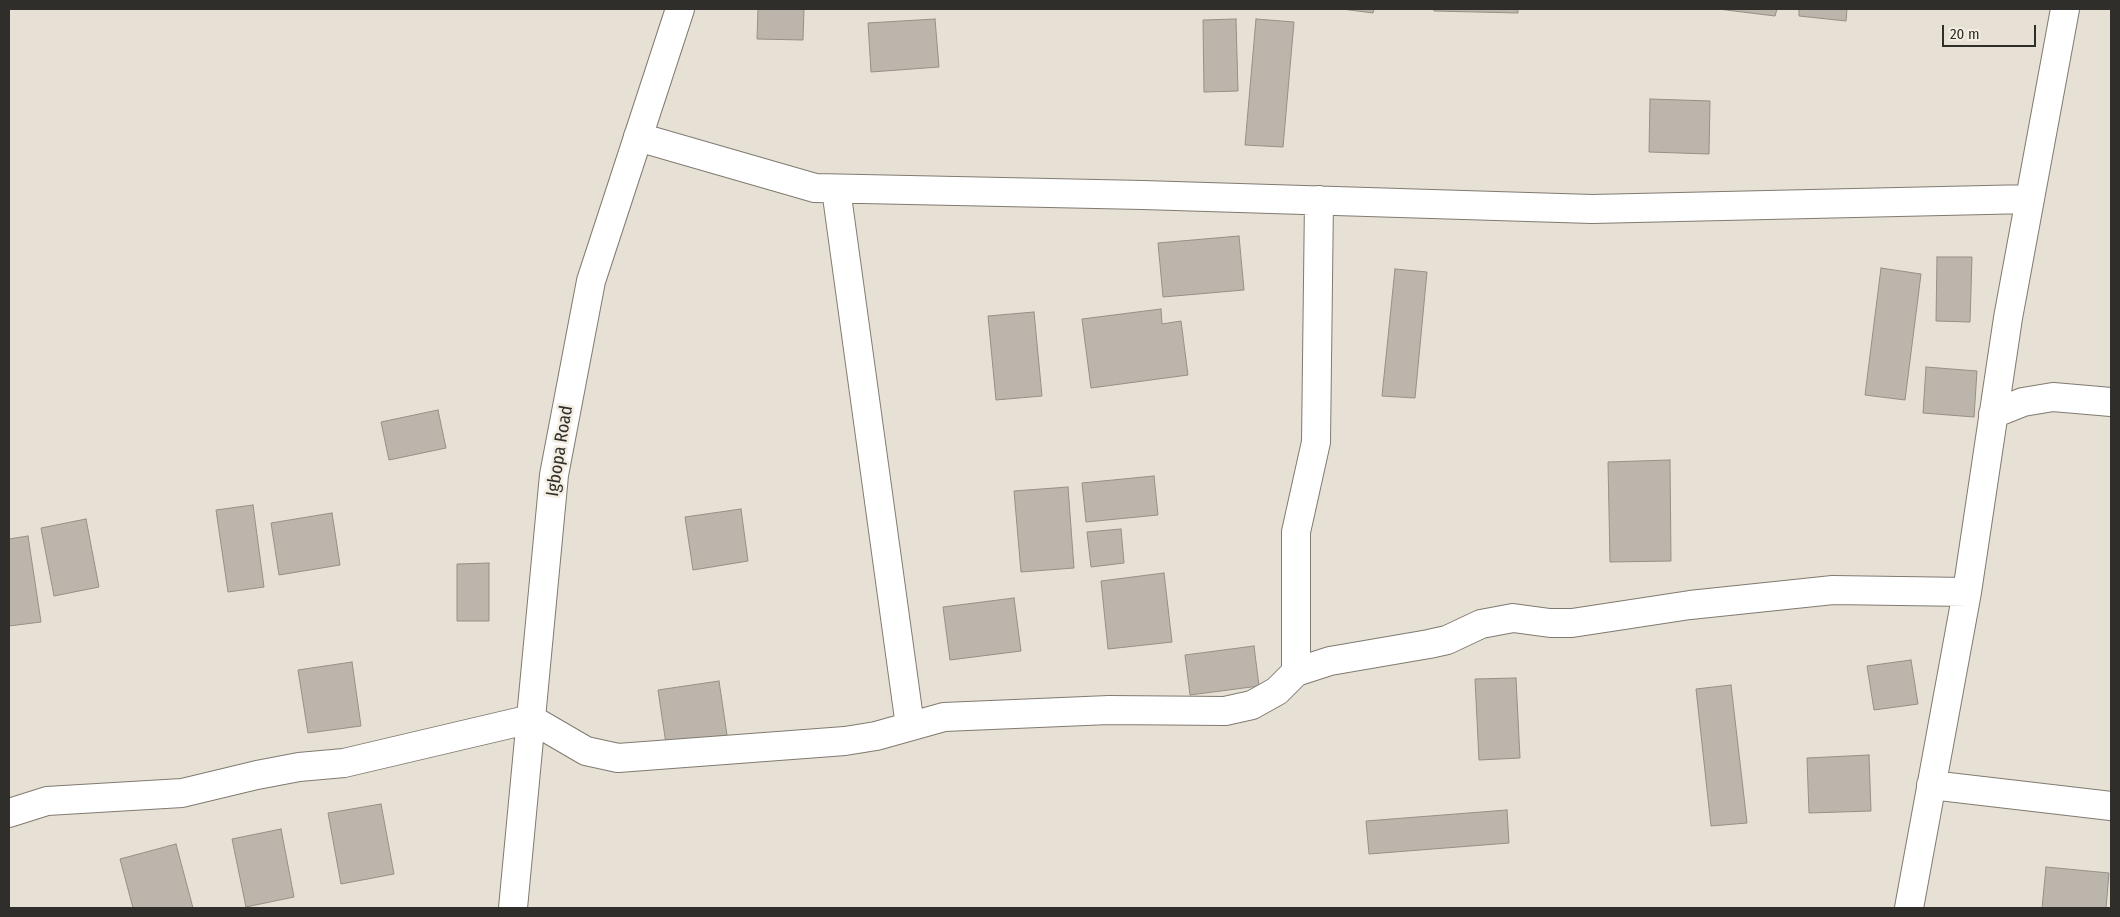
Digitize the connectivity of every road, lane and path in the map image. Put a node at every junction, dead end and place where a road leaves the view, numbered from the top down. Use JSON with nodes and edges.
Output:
{"nodes":[{"id":1,"x":680,"y":9,"type":"edge"},
{"id":2,"x":2065,"y":9,"type":"edge"},
{"id":3,"x":638,"y":137,"type":"junction"},
{"id":4,"x":836,"y":189,"type":"junction"},
{"id":5,"x":2030,"y":199,"type":"junction"},
{"id":6,"x":1319,"y":200,"type":"junction"},
{"id":7,"x":2111,"y":402,"type":"edge"},
{"id":8,"x":1993,"y":414,"type":"junction"},
{"id":9,"x":1967,"y":592,"type":"junction"},
{"id":10,"x":1296,"y":672,"type":"junction"},
{"id":11,"x":531,"y":719,"type":"junction"},
{"id":12,"x":910,"y":726,"type":"junction"},
{"id":13,"x":1931,"y":785,"type":"junction"},
{"id":14,"x":2111,"y":806,"type":"edge"},
{"id":15,"x":9,"y":813,"type":"edge"},
{"id":16,"x":513,"y":908,"type":"edge"},
{"id":17,"x":1909,"y":908,"type":"edge"}],
"edges":[{"from":1,"to":3,"type":"street","name":"Igbopa Road"},
{"from":2,"to":5,"type":"street"},
{"from":3,"to":4,"type":"street"},
{"from":3,"to":11,"type":"street","name":"Igbopa Road"},
{"from":4,"to":6,"type":"street"},
{"from":4,"to":12,"type":"street"},
{"from":5,"to":6,"type":"street"},
{"from":5,"to":8,"type":"street"},
{"from":6,"to":10,"type":"street"},
{"from":7,"to":8,"type":"street"},
{"from":8,"to":9,"type":"street"},
{"from":9,"to":10,"type":"street"},
{"from":9,"to":13,"type":"street"},
{"from":10,"to":12,"type":"street"},
{"from":11,"to":12,"type":"street"},
{"from":11,"to":15,"type":"street"},
{"from":11,"to":16,"type":"street","name":"Igbopa Road"},
{"from":13,"to":14,"type":"street"},
{"from":13,"to":17,"type":"street"}]}
